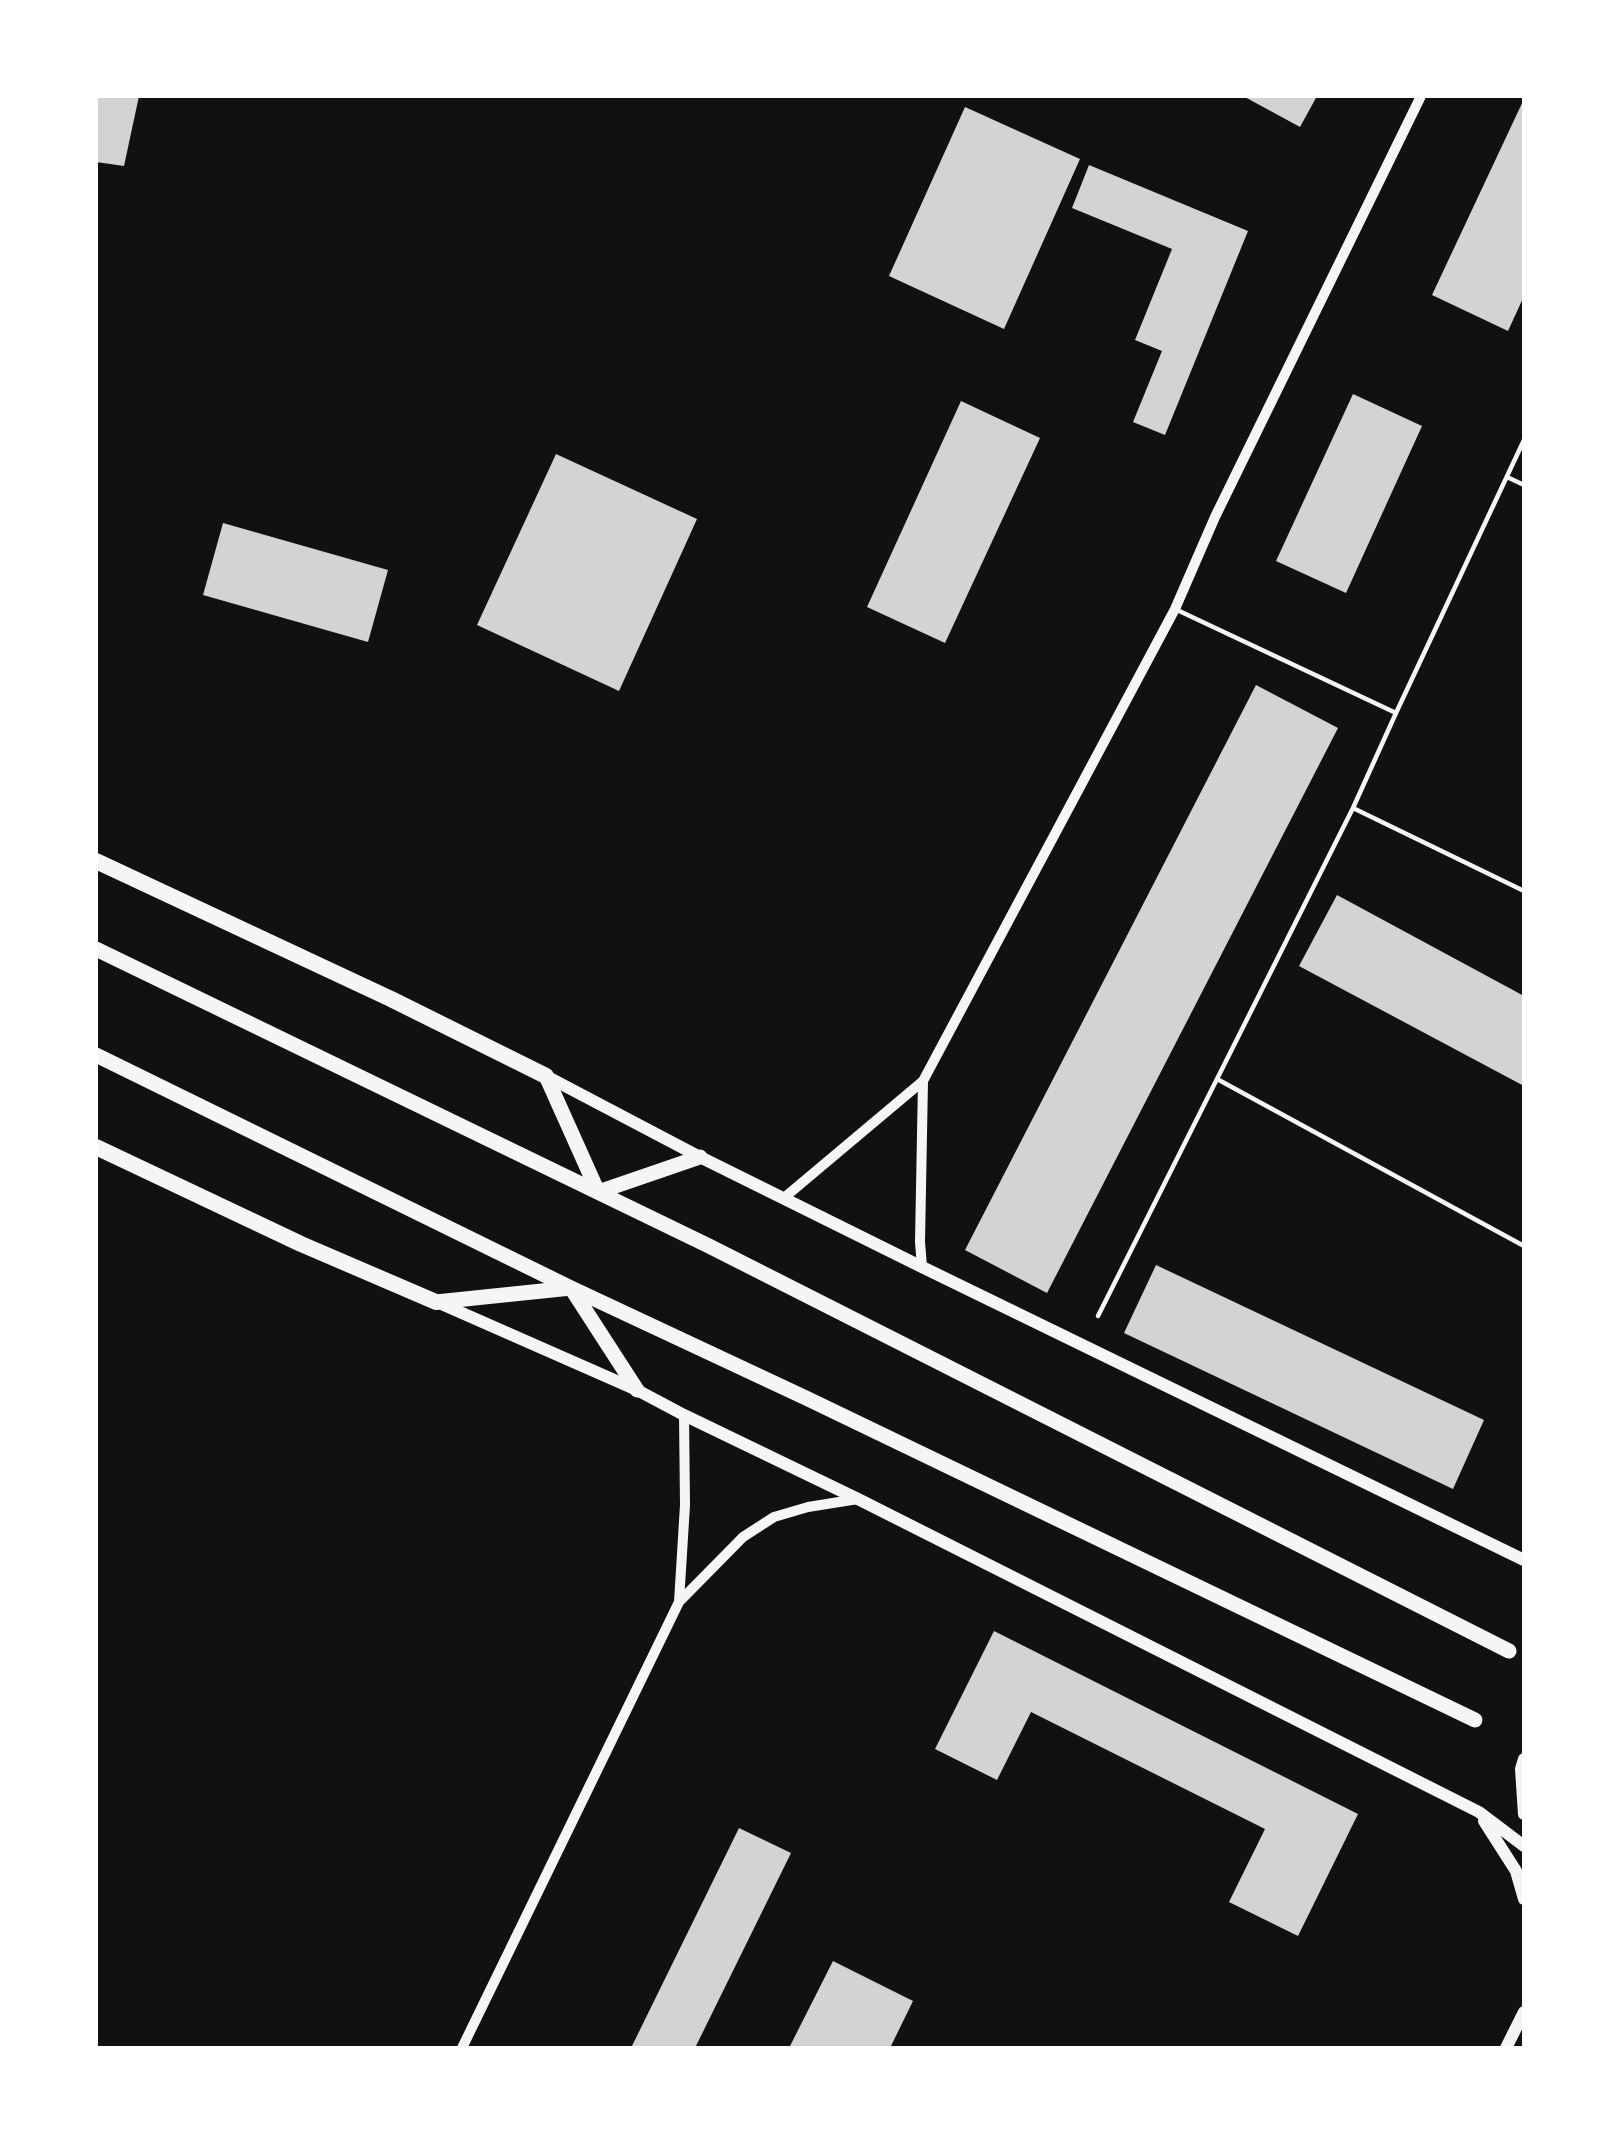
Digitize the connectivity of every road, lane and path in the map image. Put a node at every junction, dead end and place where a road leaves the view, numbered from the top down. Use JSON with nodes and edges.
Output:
{"nodes":[{"id":1,"x":1421,"y":96,"type":"edge"},
{"id":2,"x":1524,"y":440,"type":"edge"},
{"id":3,"x":1507,"y":477,"type":"junction"},
{"id":4,"x":1524,"y":485,"type":"edge"},
{"id":5,"x":1174,"y":609,"type":"junction"},
{"id":6,"x":1396,"y":713,"type":"junction"},
{"id":7,"x":1353,"y":808,"type":"junction"},
{"id":8,"x":96,"y":861,"type":"edge"},
{"id":9,"x":1524,"y":891,"type":"edge"},
{"id":10,"x":96,"y":949,"type":"edge"},
{"id":11,"x":96,"y":1054,"type":"edge"},
{"id":12,"x":546,"y":1076,"type":"junction"},
{"id":13,"x":1216,"y":1079,"type":"junction"},
{"id":14,"x":923,"y":1081,"type":"junction"},
{"id":15,"x":96,"y":1147,"type":"edge"},
{"id":16,"x":700,"y":1157,"type":"junction"},
{"id":17,"x":598,"y":1192,"type":"junction"},
{"id":18,"x":784,"y":1197,"type":"junction"},
{"id":19,"x":1524,"y":1246,"type":"edge"},
{"id":20,"x":922,"y":1267,"type":"junction"},
{"id":21,"x":571,"y":1288,"type":"junction"},
{"id":22,"x":436,"y":1302,"type":"junction"},
{"id":23,"x":1098,"y":1316,"type":"dead end"},
{"id":24,"x":637,"y":1390,"type":"junction"},
{"id":25,"x":684,"y":1416,"type":"junction"},
{"id":26,"x":858,"y":1499,"type":"junction"},
{"id":27,"x":1524,"y":1560,"type":"edge"},
{"id":28,"x":680,"y":1602,"type":"junction"},
{"id":29,"x":1509,"y":1651,"type":"dead end"},
{"id":30,"x":1475,"y":1720,"type":"dead end"},
{"id":31,"x":1524,"y":1759,"type":"edge"},
{"id":32,"x":1479,"y":1812,"type":"junction"},
{"id":33,"x":1524,"y":1814,"type":"edge"},
{"id":34,"x":1524,"y":1846,"type":"edge"},
{"id":35,"x":1524,"y":1899,"type":"edge"},
{"id":36,"x":1524,"y":2012,"type":"edge"},
{"id":37,"x":462,"y":2048,"type":"edge"},
{"id":38,"x":1506,"y":2048,"type":"edge"}],
"edges":[{"from":1,"to":5,"type":"street"},
{"from":2,"to":3,"type":"lane"},
{"from":3,"to":4,"type":"lane"},
{"from":3,"to":6,"type":"lane"},
{"from":5,"to":6,"type":"lane"},
{"from":5,"to":14,"type":"street"},
{"from":6,"to":7,"type":"lane"},
{"from":7,"to":9,"type":"lane"},
{"from":7,"to":13,"type":"lane"},
{"from":8,"to":12,"type":"highway"},
{"from":10,"to":17,"type":"main road"},
{"from":11,"to":21,"type":"main road"},
{"from":12,"to":16,"type":"main road"},
{"from":12,"to":17,"type":"main road"},
{"from":13,"to":19,"type":"lane"},
{"from":13,"to":23,"type":"lane"},
{"from":14,"to":18,"type":"street"},
{"from":14,"to":20,"type":"street"},
{"from":15,"to":22,"type":"highway"},
{"from":16,"to":17,"type":"main road"},
{"from":16,"to":18,"type":"main road"},
{"from":17,"to":29,"type":"main road"},
{"from":18,"to":20,"type":"main road"},
{"from":20,"to":27,"type":"main road"},
{"from":21,"to":22,"type":"main road"},
{"from":21,"to":24,"type":"main road"},
{"from":21,"to":30,"type":"main road"},
{"from":22,"to":24,"type":"main road"},
{"from":24,"to":25,"type":"main road"},
{"from":25,"to":26,"type":"main road"},
{"from":25,"to":28,"type":"street"},
{"from":26,"to":28,"type":"street"},
{"from":26,"to":32,"type":"main road"},
{"from":28,"to":37,"type":"street"},
{"from":31,"to":33,"type":"main road"},
{"from":32,"to":34,"type":"main road"},
{"from":32,"to":35,"type":"main road"},
{"from":36,"to":38,"type":"main road"}]}
